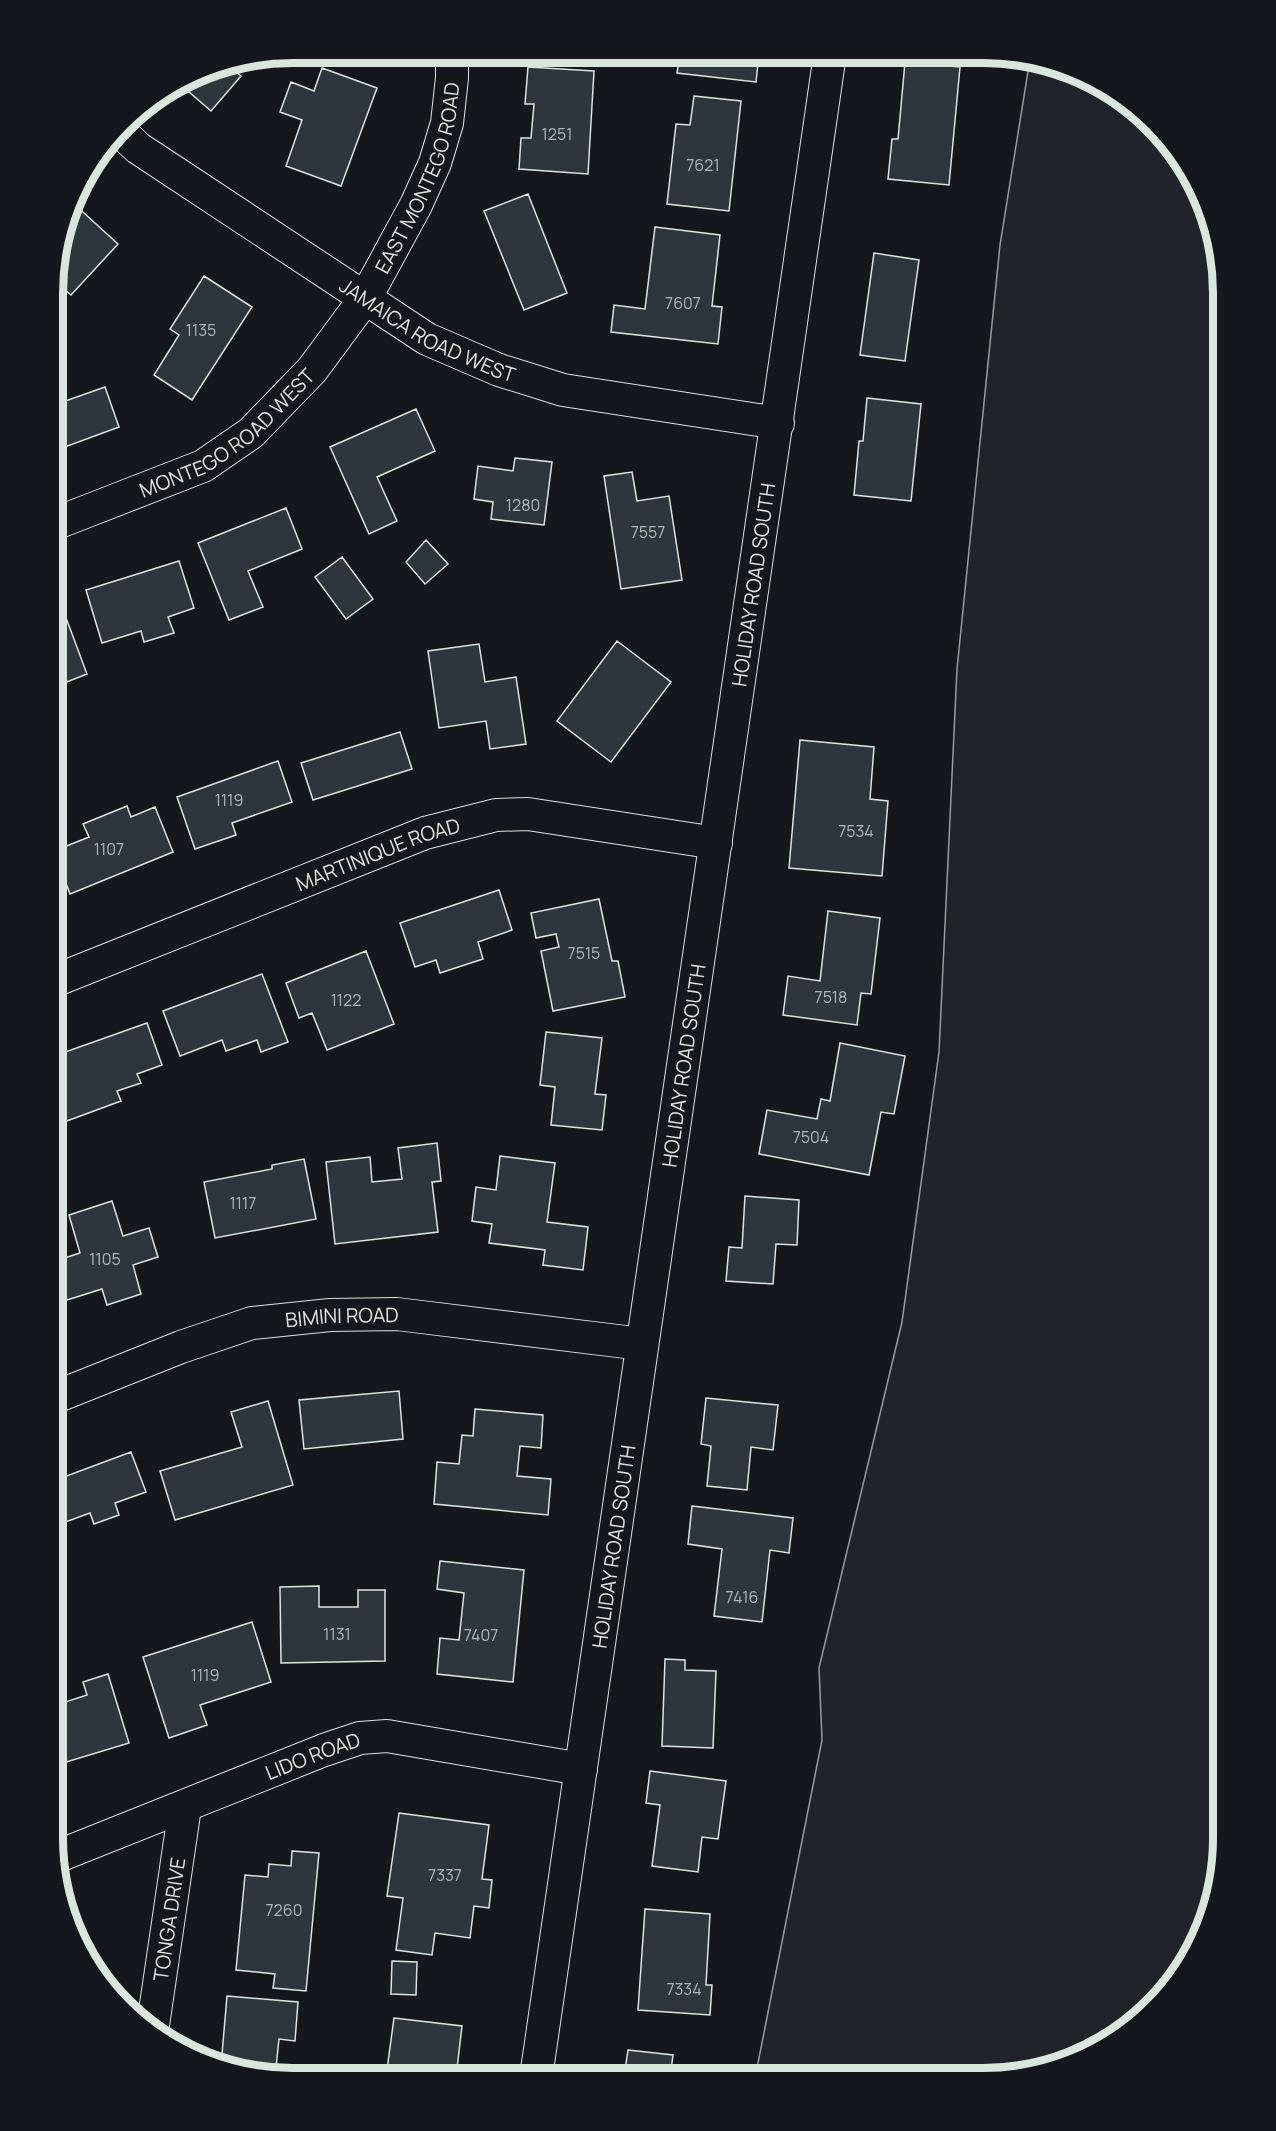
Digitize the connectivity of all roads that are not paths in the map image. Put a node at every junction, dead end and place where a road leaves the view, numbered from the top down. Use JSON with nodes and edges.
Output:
{"nodes":[{"id":1,"x":452,"y":63,"type":"edge"},
{"id":2,"x":829,"y":63,"type":"edge"},
{"id":3,"x":125,"y":136,"type":"edge"},
{"id":4,"x":366,"y":297,"type":"junction"},
{"id":5,"x":778,"y":423,"type":"junction"},
{"id":6,"x":63,"y":520,"type":"edge"},
{"id":7,"x":716,"y":843,"type":"junction"},
{"id":8,"x":63,"y":977,"type":"edge"},
{"id":9,"x":642,"y":1344,"type":"junction"},
{"id":10,"x":63,"y":1394,"type":"edge"},
{"id":11,"x":581,"y":1769,"type":"junction"},
{"id":12,"x":185,"y":1807,"type":"junction"},
{"id":13,"x":63,"y":1854,"type":"edge"},
{"id":14,"x":154,"y":2021,"type":"edge"},
{"id":15,"x":537,"y":2068,"type":"edge"}],
"edges":[{"from":1,"to":4,"type":"street","name":"EAST MONTEGO ROAD"},
{"from":2,"to":5,"type":"street","name":"HOLIDAY ROAD SOUTH"},
{"from":3,"to":4,"type":"street","name":"JAMAICA ROAD WEST"},
{"from":4,"to":5,"type":"street","name":"JAMAICA ROAD WEST"},
{"from":4,"to":6,"type":"street","name":"MONTEGO ROAD WEST"},
{"from":5,"to":7,"type":"street","name":"HOLIDAY ROAD SOUTH"},
{"from":7,"to":8,"type":"street","name":"MARTINIQUE ROAD"},
{"from":7,"to":9,"type":"street","name":"HOLIDAY ROAD SOUTH"},
{"from":9,"to":10,"type":"street","name":"BIMINI ROAD"},
{"from":9,"to":11,"type":"street","name":"HOLIDAY ROAD SOUTH"},
{"from":11,"to":12,"type":"street","name":"LIDO ROAD"},
{"from":11,"to":15,"type":"street","name":"HOLIDAY ROAD SOUTH"},
{"from":12,"to":13,"type":"street","name":"LIDO ROAD"},
{"from":12,"to":14,"type":"street","name":"TONGA DRIVE"}]}
